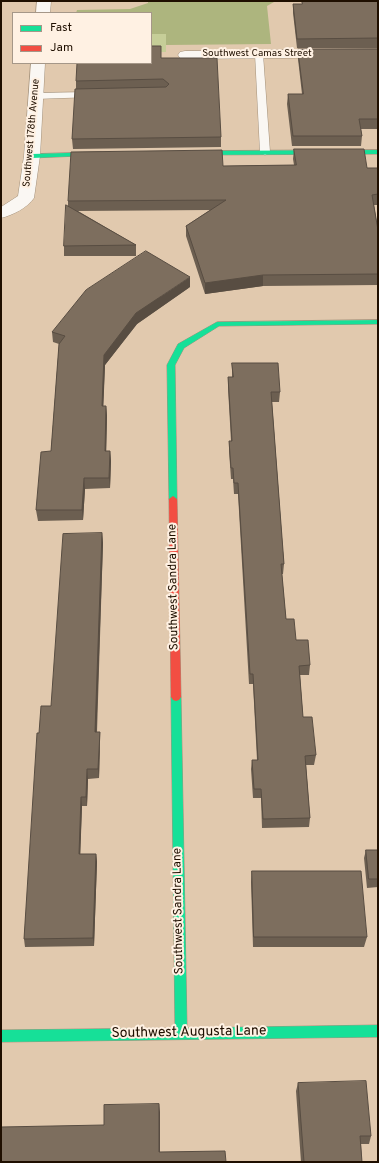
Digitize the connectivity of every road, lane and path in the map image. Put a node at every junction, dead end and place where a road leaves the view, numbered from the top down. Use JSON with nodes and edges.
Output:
{"nodes":[{"id":1,"x":44,"y":1,"type":"edge"},
{"id":2,"x":43,"y":12,"type":"edge"},
{"id":3,"x":378,"y":53,"type":"edge"},
{"id":4,"x":259,"y":54,"type":"junction"},
{"id":5,"x":185,"y":55,"type":"dead end"},
{"id":6,"x":38,"y":64,"type":"edge"},
{"id":7,"x":103,"y":95,"type":"edge"},
{"id":8,"x":35,"y":96,"type":"junction"},
{"id":9,"x":265,"y":152,"type":"junction"},
{"id":10,"x":378,"y":152,"type":"edge"},
{"id":11,"x":185,"y":153,"type":"edge"},
{"id":12,"x":113,"y":154,"type":"edge"},
{"id":13,"x":32,"y":156,"type":"junction"},
{"id":14,"x":1,"y":213,"type":"edge"},
{"id":15,"x":378,"y":322,"type":"edge"},
{"id":16,"x":378,"y":1030,"type":"edge"},
{"id":17,"x":181,"y":1033,"type":"junction"},
{"id":18,"x":1,"y":1036,"type":"edge"}],
"edges":[{"from":1,"to":2,"type":"street"},
{"from":3,"to":4,"type":"street","name":"Southwest Camas Street"},
{"from":4,"to":5,"type":"street","name":"Southwest Camas Street"},
{"from":4,"to":9,"type":"lane"},
{"from":6,"to":8,"type":"street","name":"Southwest 178th Avenue"},
{"from":7,"to":8,"type":"lane"},
{"from":8,"to":13,"type":"street","name":"Southwest 178th Avenue"},
{"from":9,"to":10,"type":"street"},
{"from":9,"to":11,"type":"street"},
{"from":12,"to":13,"type":"street"},
{"from":13,"to":14,"type":"street","name":"Southwest 178th Avenue"},
{"from":15,"to":17,"type":"street","name":"Southwest Sandra Lane"},
{"from":16,"to":17,"type":"street","name":"Southwest Augusta Lane"},
{"from":17,"to":18,"type":"street","name":"Southwest Augusta Lane"}]}
